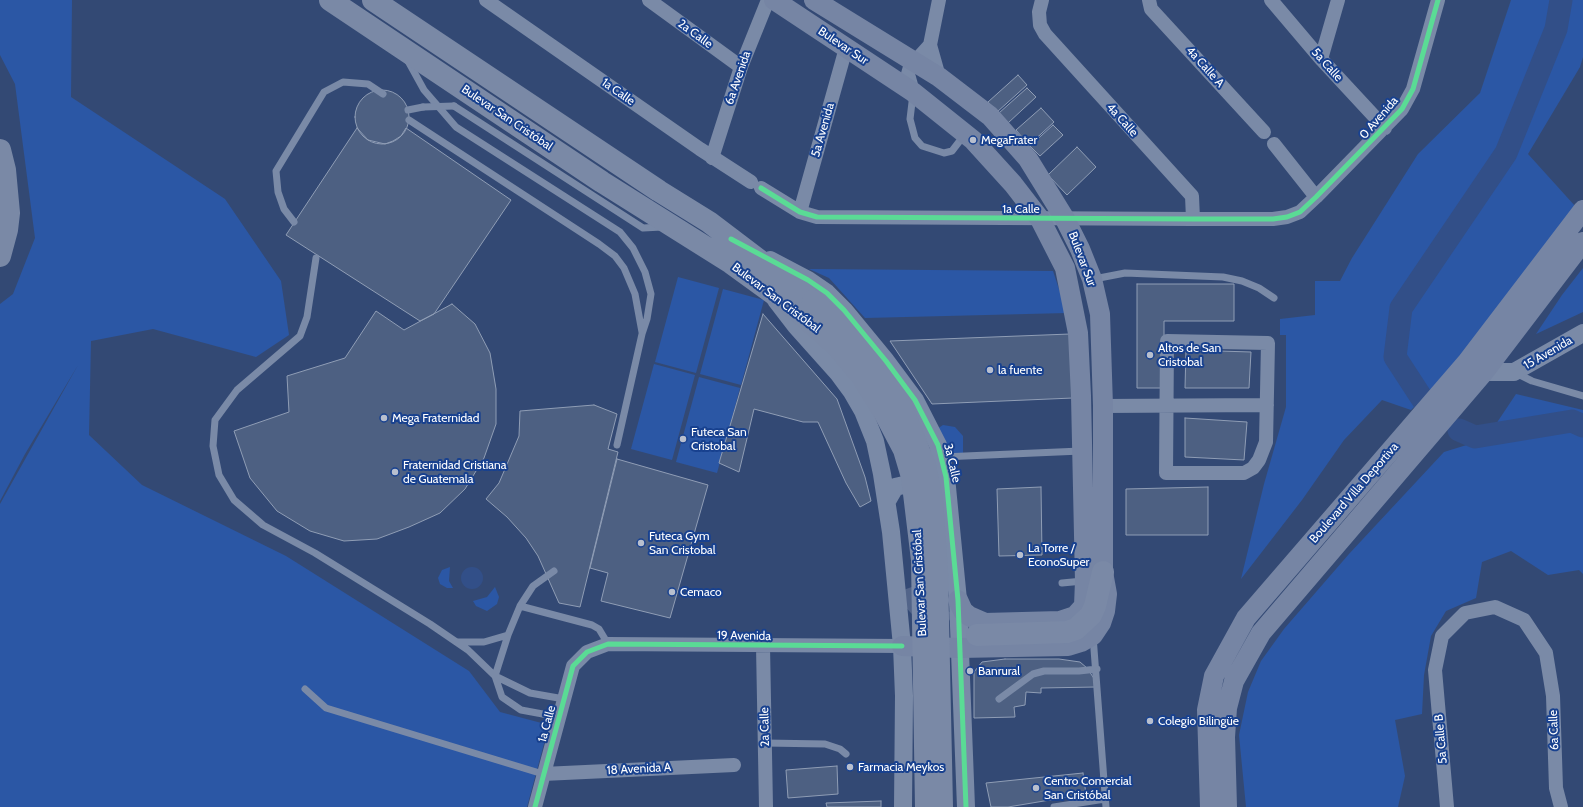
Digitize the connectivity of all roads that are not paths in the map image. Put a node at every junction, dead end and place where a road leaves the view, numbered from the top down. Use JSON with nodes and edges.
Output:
{"nodes":[{"id":1,"x":330,"y":0,"type":"edge"},
{"id":2,"x":373,"y":0,"type":"edge"},
{"id":3,"x":486,"y":0,"type":"edge"},
{"id":4,"x":649,"y":0,"type":"edge"},
{"id":5,"x":768,"y":0,"type":"edge"},
{"id":6,"x":774,"y":0,"type":"edge"},
{"id":7,"x":814,"y":0,"type":"edge"},
{"id":8,"x":939,"y":0,"type":"edge"},
{"id":9,"x":1042,"y":0,"type":"edge"},
{"id":10,"x":1149,"y":0,"type":"edge"},
{"id":11,"x":1271,"y":0,"type":"edge"},
{"id":12,"x":1338,"y":0,"type":"edge"},
{"id":13,"x":1438,"y":0,"type":"edge"},
{"id":14,"x":930,"y":45,"type":"junction"},
{"id":15,"x":400,"y":47,"type":"junction"},
{"id":16,"x":846,"y":48,"type":"junction"},
{"id":17,"x":1322,"y":59,"type":"junction"},
{"id":18,"x":914,"y":61,"type":"junction"},
{"id":19,"x":741,"y":66,"type":"junction"},
{"id":20,"x":939,"y":77,"type":"junction"},
{"id":21,"x":913,"y":92,"type":"junction"},
{"id":22,"x":383,"y":94,"type":"dead end"},
{"id":23,"x":408,"y":110,"type":"dead end"},
{"id":24,"x":409,"y":120,"type":"dead end"},
{"id":25,"x":1385,"y":128,"type":"junction"},
{"id":26,"x":1264,"y":132,"type":"dead end"},
{"id":27,"x":966,"y":134,"type":"junction"},
{"id":28,"x":1274,"y":144,"type":"dead end"},
{"id":29,"x":0,"y":150,"type":"edge"},
{"id":30,"x":712,"y":158,"type":"junction"},
{"id":31,"x":1316,"y":197,"type":"junction"},
{"id":32,"x":1583,"y":210,"type":"edge"},
{"id":33,"x":800,"y":212,"type":"junction"},
{"id":34,"x":1287,"y":217,"type":"joint"},
{"id":35,"x":1040,"y":219,"type":"junction"},
{"id":36,"x":1065,"y":219,"type":"junction"},
{"id":37,"x":1193,"y":219,"type":"junction"},
{"id":38,"x":294,"y":222,"type":"dead end"},
{"id":39,"x":672,"y":226,"type":"junction"},
{"id":40,"x":731,"y":240,"type":"junction"},
{"id":41,"x":1583,"y":242,"type":"edge"},
{"id":42,"x":0,"y":256,"type":"edge"},
{"id":43,"x":316,"y":258,"type":"dead end"},
{"id":44,"x":1092,"y":279,"type":"junction"},
{"id":45,"x":769,"y":292,"type":"junction"},
{"id":46,"x":1274,"y":298,"type":"dead end"},
{"id":47,"x":807,"y":307,"type":"junction"},
{"id":48,"x":1583,"y":333,"type":"edge"},
{"id":49,"x":642,"y":334,"type":"junction"},
{"id":50,"x":1467,"y":362,"type":"junction"},
{"id":51,"x":1484,"y":372,"type":"junction"},
{"id":52,"x":1514,"y":372,"type":"junction"},
{"id":53,"x":1583,"y":396,"type":"edge"},
{"id":54,"x":1167,"y":405,"type":"junction"},
{"id":55,"x":1267,"y":405,"type":"junction"},
{"id":56,"x":1103,"y":406,"type":"junction"},
{"id":57,"x":884,"y":412,"type":"junction"},
{"id":58,"x":617,"y":445,"type":"dead end"},
{"id":59,"x":1093,"y":451,"type":"junction"},
{"id":60,"x":942,"y":457,"type":"junction"},
{"id":61,"x":946,"y":477,"type":"junction"},
{"id":62,"x":887,"y":501,"type":"junction"},
{"id":63,"x":554,"y":571,"type":"dead end"},
{"id":64,"x":1094,"y":576,"type":"junction"},
{"id":65,"x":1062,"y":583,"type":"dead end"},
{"id":66,"x":909,"y":588,"type":"tunnel mouth"},
{"id":67,"x":958,"y":600,"type":"junction"},
{"id":68,"x":520,"y":606,"type":"junction"},
{"id":69,"x":508,"y":635,"type":"junction"},
{"id":70,"x":977,"y":635,"type":"tunnel mouth"},
{"id":71,"x":1093,"y":635,"type":"junction"},
{"id":72,"x":454,"y":641,"type":"junction"},
{"id":73,"x":608,"y":644,"type":"junction"},
{"id":74,"x":763,"y":646,"type":"junction"},
{"id":75,"x":902,"y":646,"type":"junction"},
{"id":76,"x":959,"y":648,"type":"junction"},
{"id":77,"x":587,"y":652,"type":"joint"},
{"id":78,"x":1546,"y":652,"type":"joint"},
{"id":79,"x":1097,"y":669,"type":"junction"},
{"id":80,"x":495,"y":676,"type":"junction"},
{"id":81,"x":940,"y":681,"type":"junction"},
{"id":82,"x":305,"y":689,"type":"dead end"},
{"id":83,"x":564,"y":699,"type":"junction"},
{"id":84,"x":999,"y":699,"type":"dead end"},
{"id":85,"x":559,"y":717,"type":"junction"},
{"id":86,"x":765,"y":743,"type":"junction"},
{"id":87,"x":846,"y":754,"type":"dead end"},
{"id":88,"x":734,"y":765,"type":"dead end"},
{"id":89,"x":543,"y":774,"type":"junction"},
{"id":90,"x":964,"y":774,"type":"junction"},
{"id":91,"x":903,"y":798,"type":"edge"},
{"id":92,"x":1105,"y":799,"type":"junction"},
{"id":93,"x":535,"y":807,"type":"edge"},
{"id":94,"x":766,"y":807,"type":"edge"},
{"id":95,"x":926,"y":807,"type":"edge"},
{"id":96,"x":942,"y":807,"type":"edge"},
{"id":97,"x":957,"y":807,"type":"edge"},
{"id":98,"x":966,"y":807,"type":"edge"},
{"id":99,"x":1054,"y":807,"type":"edge"},
{"id":100,"x":1106,"y":807,"type":"edge"},
{"id":101,"x":1210,"y":807,"type":"edge"},
{"id":102,"x":1227,"y":807,"type":"edge"},
{"id":103,"x":1447,"y":807,"type":"edge"},
{"id":104,"x":1561,"y":807,"type":"edge"}],
"edges":[{"from":1,"to":15,"type":"main road","name":"Bulevar San Cristóbal"},
{"from":2,"to":40,"type":"main road","name":"Bulevar San Cristóbal"},
{"from":3,"to":30,"type":"street","name":"1a Calle"},
{"from":4,"to":19,"type":"street","name":"2a Calle"},
{"from":5,"to":19,"type":"street","name":"6a Avenida"},
{"from":6,"to":16,"type":"main road","name":"Bulevar Sur"},
{"from":7,"to":18,"type":"main road","name":"Bulevar Sur"},
{"from":8,"to":14,"type":"street"},
{"from":9,"to":37,"type":"street","name":"4a Calle"},
{"from":10,"to":26,"type":"street","name":"4a Calle A"},
{"from":11,"to":17,"type":"street","name":"5a Calle"},
{"from":12,"to":17,"type":"street"},
{"from":13,"to":25,"type":"street","name":"0 Avenida"},
{"from":14,"to":18,"type":"street"},
{"from":14,"to":20,"type":"street"},
{"from":15,"to":39,"type":"main road","name":"Bulevar San Cristóbal"},
{"from":15,"to":49,"type":"lane"},
{"from":16,"to":21,"type":"main road","name":"Bulevar Sur"},
{"from":16,"to":33,"type":"street","name":"5a Avenida"},
{"from":17,"to":25,"type":"street","name":"5a Calle"},
{"from":18,"to":20,"type":"main road","name":"Bulevar Sur"},
{"from":18,"to":21,"type":"street"},
{"from":19,"to":30,"type":"street","name":"6a Avenida"},
{"from":20,"to":36,"type":"main road","name":"Bulevar Sur"},
{"from":21,"to":27,"type":"main road","name":"Bulevar Sur"},
{"from":21,"to":27,"type":"lane"},
{"from":22,"to":38,"type":"lane"},
{"from":23,"to":39,"type":"lane","bridge":true},
{"from":24,"to":49,"type":"lane"},
{"from":25,"to":31,"type":"street","name":"0 Avenida"},
{"from":27,"to":35,"type":"main road","name":"Bulevar Sur"},
{"from":28,"to":31,"type":"street"},
{"from":29,"to":42,"type":"main road"},
{"from":30,"to":33,"type":"street","name":"1a Calle"},
{"from":31,"to":34,"type":"street","name":"0 Avenida"},
{"from":32,"to":50,"type":"main road","name":"Boulevard Villa Deportiva"},
{"from":33,"to":35,"type":"street","name":"1a Calle"},
{"from":34,"to":37,"type":"street","name":"1a Calle"},
{"from":35,"to":36,"type":"street","name":"1a Calle"},
{"from":35,"to":59,"type":"main road","name":"Bulevar Sur"},
{"from":36,"to":37,"type":"street","name":"1a Calle"},
{"from":36,"to":44,"type":"main road","name":"Bulevar Sur"},
{"from":39,"to":45,"type":"main road","name":"Bulevar San Cristóbal"},
{"from":40,"to":47,"type":"main road","name":"Bulevar San Cristóbal"},
{"from":40,"to":60,"type":"street","name":"3a Calle"},
{"from":41,"to":51,"type":"main road","name":"Boulevard Villa Deportiva"},
{"from":43,"to":72,"type":"lane"},
{"from":44,"to":46,"type":"lane"},
{"from":44,"to":56,"type":"main road","name":"Bulevar Sur"},
{"from":45,"to":47,"type":"main road","name":"Bulevar San Cristóbal"},
{"from":45,"to":62,"type":"street"},
{"from":47,"to":57,"type":"main road","name":"Bulevar San Cristóbal","bridge":true},
{"from":47,"to":81,"type":"main road","name":"Bulevar San Cristóbal","bridge":true},
{"from":48,"to":52,"type":"street","name":"15 Avenida"},
{"from":49,"to":58,"type":"lane"},
{"from":50,"to":51,"type":"street"},
{"from":50,"to":101,"type":"main road","name":"Boulevard Villa Deportiva"},
{"from":51,"to":52,"type":"street","name":"15 Avenida"},
{"from":51,"to":102,"type":"main road","name":"Boulevard Villa Deportiva"},
{"from":52,"to":53,"type":"lane"},
{"from":54,"to":55,"type":"street"},
{"from":54,"to":55,"type":"street"},
{"from":54,"to":55,"type":"street"},
{"from":54,"to":56,"type":"street"},
{"from":56,"to":59,"type":"main road","name":"Bulevar Sur"},
{"from":57,"to":66,"type":"main road"},
{"from":57,"to":95,"type":"main road","name":"Bulevar San Cristóbal","bridge":true},
{"from":59,"to":60,"type":"lane"},
{"from":59,"to":64,"type":"main road","name":"Bulevar Sur"},
{"from":60,"to":61,"type":"street","name":"3a Calle"},
{"from":61,"to":62,"type":"street"},
{"from":61,"to":67,"type":"street","name":"3a Calle"},
{"from":62,"to":75,"type":"street"},
{"from":63,"to":68,"type":"lane"},
{"from":64,"to":65,"type":"lane"},
{"from":64,"to":67,"type":"main road"},
{"from":64,"to":70,"type":"main road"},
{"from":64,"to":71,"type":"main road","name":"Bulevar Sur"},
{"from":67,"to":76,"type":"street","name":"3a Calle"},
{"from":68,"to":69,"type":"lane"},
{"from":68,"to":73,"type":"lane"},
{"from":69,"to":72,"type":"lane"},
{"from":69,"to":80,"type":"lane"},
{"from":71,"to":76,"type":"main road","name":"19 Avenida"},
{"from":71,"to":79,"type":"lane"},
{"from":72,"to":80,"type":"lane"},
{"from":73,"to":74,"type":"street","name":"19 Avenida"},
{"from":73,"to":77,"type":"street","name":"19 Avenida"},
{"from":74,"to":75,"type":"street","name":"19 Avenida"},
{"from":74,"to":86,"type":"street","name":"2a Calle"},
{"from":75,"to":76,"type":"main road","name":"19 Avenida"},
{"from":75,"to":91,"type":"street"},
{"from":76,"to":90,"type":"street","name":"3a Calle"},
{"from":77,"to":83,"type":"street","name":"1a Calle"},
{"from":78,"to":103,"type":"street","name":"5a Calle B"},
{"from":78,"to":104,"type":"street","name":"6a Calle"},
{"from":79,"to":84,"type":"lane"},
{"from":79,"to":92,"type":"lane"},
{"from":80,"to":83,"type":"lane"},
{"from":80,"to":85,"type":"lane"},
{"from":81,"to":96,"type":"main road","name":"Bulevar San Cristóbal","bridge":true},
{"from":81,"to":97,"type":"main road"},
{"from":82,"to":89,"type":"lane"},
{"from":83,"to":85,"type":"street","name":"1a Calle"},
{"from":85,"to":89,"type":"street","name":"1a Calle"},
{"from":86,"to":87,"type":"lane"},
{"from":86,"to":94,"type":"street","name":"2a Calle"},
{"from":88,"to":89,"type":"street","name":"18 Avenida A"},
{"from":89,"to":93,"type":"street","name":"1a Calle"},
{"from":90,"to":91,"type":"street"},
{"from":90,"to":98,"type":"street","name":"3a Calle"},
{"from":92,"to":99,"type":"lane"},
{"from":92,"to":100,"type":"lane"}]}
